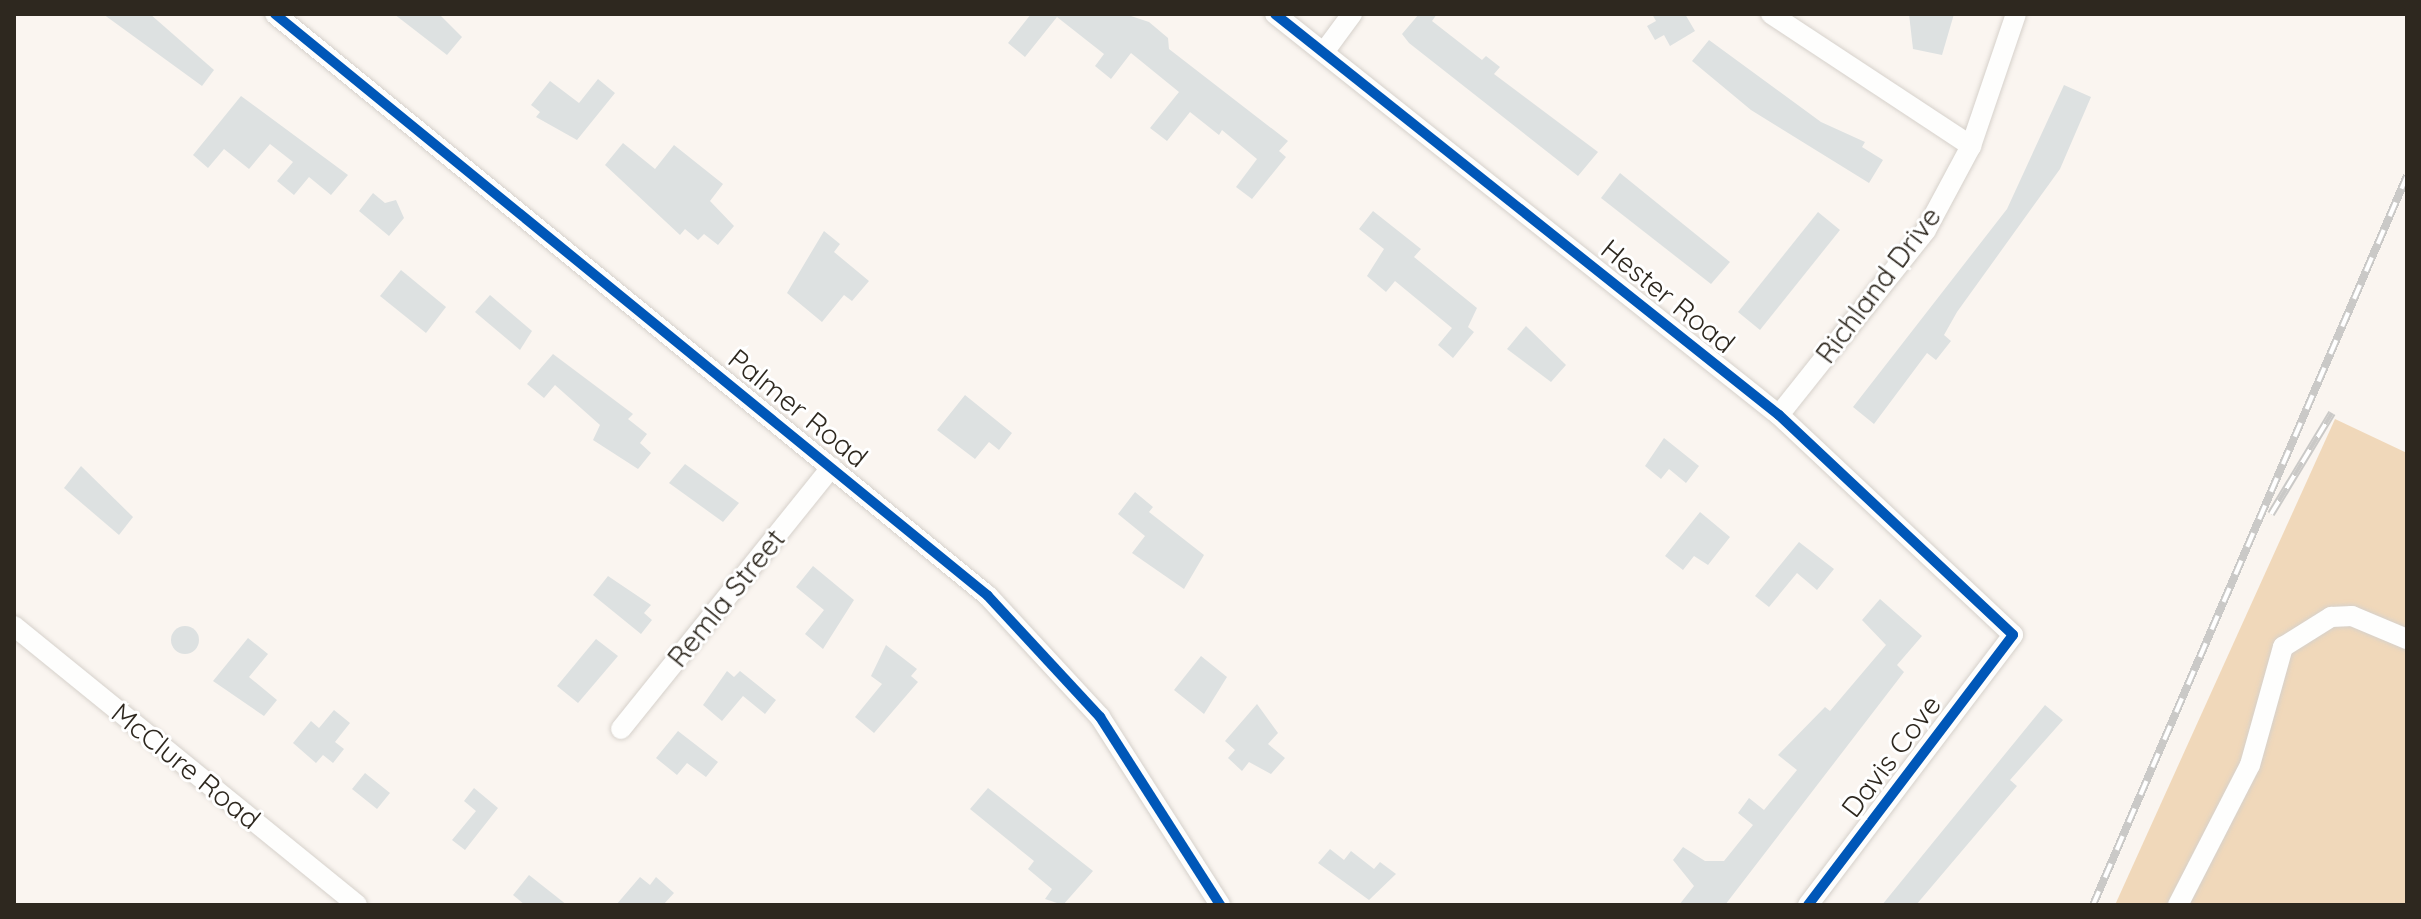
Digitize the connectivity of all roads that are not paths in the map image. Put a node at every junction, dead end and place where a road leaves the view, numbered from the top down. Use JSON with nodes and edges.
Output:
{"nodes":[{"id":1,"x":275,"y":14,"type":"edge"},
{"id":2,"x":1275,"y":14,"type":"edge"},
{"id":3,"x":1352,"y":14,"type":"edge"},
{"id":4,"x":1771,"y":14,"type":"edge"},
{"id":5,"x":2016,"y":14,"type":"edge"},
{"id":6,"x":1324,"y":52,"type":"junction"},
{"id":7,"x":1971,"y":146,"type":"junction"},
{"id":8,"x":1779,"y":415,"type":"junction"},
{"id":9,"x":832,"y":467,"type":"junction"},
{"id":10,"x":14,"y":626,"type":"edge"},
{"id":11,"x":2013,"y":635,"type":"joint"},
{"id":12,"x":2407,"y":639,"type":"edge"},
{"id":13,"x":621,"y":729,"type":"dead end"},
{"id":14,"x":357,"y":905,"type":"edge"},
{"id":15,"x":1220,"y":905,"type":"edge"},
{"id":16,"x":1808,"y":905,"type":"edge"},
{"id":17,"x":2178,"y":905,"type":"edge"}],
"edges":[{"from":1,"to":9,"type":"street","name":"Palmer Road"},
{"from":2,"to":6,"type":"street","name":"Hester Road"},
{"from":3,"to":6,"type":"street"},
{"from":4,"to":7,"type":"street"},
{"from":5,"to":7,"type":"street","name":"Richland Drive"},
{"from":6,"to":8,"type":"street","name":"Hester Road"},
{"from":7,"to":8,"type":"street","name":"Richland Drive"},
{"from":8,"to":11,"type":"street","name":"Hester Road"},
{"from":9,"to":13,"type":"street","name":"Remla Street"},
{"from":9,"to":15,"type":"street","name":"Palmer Road"},
{"from":10,"to":14,"type":"street","name":"McClure Road"},
{"from":11,"to":16,"type":"street","name":"Davis Cove"},
{"from":12,"to":17,"type":"street"}]}
